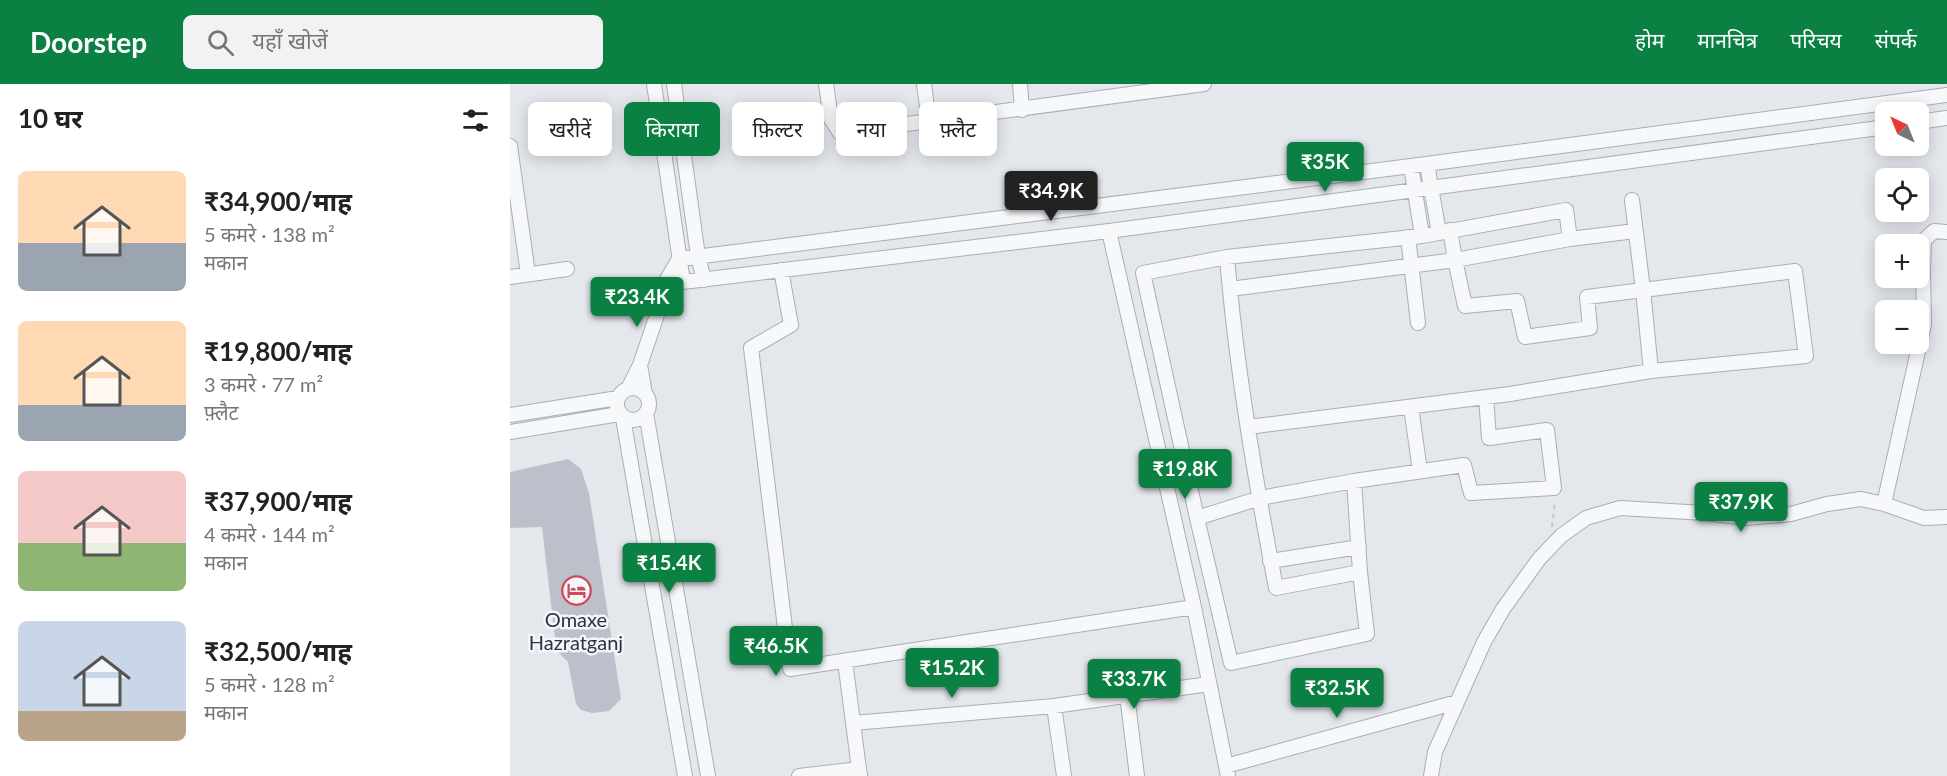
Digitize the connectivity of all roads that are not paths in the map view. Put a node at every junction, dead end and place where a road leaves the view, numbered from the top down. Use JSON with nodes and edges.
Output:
{"nodes":[{"id":1,"x":654,"y":84,"type":"edge"},
{"id":2,"x":674,"y":84,"type":"edge"},
{"id":3,"x":826,"y":84,"type":"edge"},
{"id":4,"x":924,"y":84,"type":"edge"},
{"id":5,"x":1020,"y":84,"type":"edge"},
{"id":6,"x":1204,"y":84,"type":"edge"},
{"id":7,"x":1116,"y":90,"type":"edge"},
{"id":8,"x":1947,"y":95,"type":"edge"},
{"id":9,"x":926,"y":102,"type":"edge"},
{"id":10,"x":1022,"y":110,"type":"junction"},
{"id":11,"x":997,"y":113,"type":"edge"},
{"id":12,"x":1947,"y":118,"type":"edge"},
{"id":13,"x":1929,"y":120,"type":"edge"},
{"id":14,"x":919,"y":123,"type":"edge"},
{"id":15,"x":1875,"y":128,"type":"edge"},
{"id":16,"x":510,"y":146,"type":"edge"},
{"id":17,"x":1426,"y":164,"type":"junction"},
{"id":18,"x":1411,"y":166,"type":"junction"},
{"id":19,"x":1431,"y":189,"type":"junction"},
{"id":20,"x":1415,"y":191,"type":"junction"},
{"id":21,"x":1632,"y":200,"type":"dead end"},
{"id":22,"x":1109,"y":231,"type":"junction"},
{"id":23,"x":1444,"y":231,"type":"junction"},
{"id":24,"x":1635,"y":231,"type":"junction"},
{"id":25,"x":1947,"y":232,"type":"edge"},
{"id":26,"x":1415,"y":237,"type":"junction"},
{"id":27,"x":1570,"y":239,"type":"junction"},
{"id":28,"x":698,"y":256,"type":"junction"},
{"id":29,"x":1227,"y":257,"type":"junction"},
{"id":30,"x":679,"y":259,"type":"junction"},
{"id":31,"x":1455,"y":260,"type":"junction"},
{"id":32,"x":1412,"y":267,"type":"junction"},
{"id":33,"x":567,"y":269,"type":"dead end"},
{"id":34,"x":781,"y":270,"type":"junction"},
{"id":35,"x":528,"y":274,"type":"junction"},
{"id":36,"x":510,"y":277,"type":"edge"},
{"id":37,"x":704,"y":280,"type":"junction"},
{"id":38,"x":683,"y":282,"type":"junction"},
{"id":39,"x":1230,"y":289,"type":"junction"},
{"id":40,"x":1642,"y":290,"type":"junction"},
{"id":41,"x":662,"y":300,"type":"junction"},
{"id":42,"x":1418,"y":323,"type":"dead end"},
{"id":43,"x":640,"y":365,"type":"junction"},
{"id":44,"x":1652,"y":371,"type":"junction"},
{"id":45,"x":623,"y":393,"type":"junction"},
{"id":46,"x":645,"y":394,"type":"junction"},
{"id":47,"x":1486,"y":397,"type":"junction"},
{"id":48,"x":1411,"y":407,"type":"junction"},
{"id":49,"x":646,"y":413,"type":"junction"},
{"id":50,"x":510,"y":415,"type":"edge"},
{"id":51,"x":621,"y":416,"type":"junction"},
{"id":52,"x":1248,"y":427,"type":"junction"},
{"id":53,"x":510,"y":432,"type":"edge"},
{"id":54,"x":1420,"y":471,"type":"junction"},
{"id":55,"x":1354,"y":481,"type":"junction"},
{"id":56,"x":1260,"y":498,"type":"junction"},
{"id":57,"x":1884,"y":504,"type":"junction"},
{"id":58,"x":1947,"y":517,"type":"edge"},
{"id":59,"x":1197,"y":518,"type":"junction"},
{"id":60,"x":1359,"y":547,"type":"junction"},
{"id":61,"x":670,"y":550,"type":"junction"},
{"id":62,"x":646,"y":552,"type":"junction"},
{"id":63,"x":1270,"y":561,"type":"junction"},
{"id":64,"x":1360,"y":572,"type":"junction"},
{"id":65,"x":1194,"y":608,"type":"junction"},
{"id":66,"x":845,"y":661,"type":"junction"},
{"id":67,"x":1209,"y":684,"type":"junction"},
{"id":68,"x":1127,"y":695,"type":"junction"},
{"id":69,"x":1457,"y":702,"type":"junction"},
{"id":70,"x":1054,"y":706,"type":"junction"},
{"id":71,"x":853,"y":723,"type":"junction"},
{"id":72,"x":1227,"y":771,"type":"edge"},
{"id":73,"x":860,"y":772,"type":"edge"},
{"id":74,"x":708,"y":773,"type":"edge"},
{"id":75,"x":683,"y":776,"type":"edge"},
{"id":76,"x":799,"y":776,"type":"edge"},
{"id":77,"x":1064,"y":776,"type":"edge"},
{"id":78,"x":1137,"y":776,"type":"edge"},
{"id":79,"x":1431,"y":776,"type":"edge"}],
"edges":[{"from":1,"to":30,"type":"street"},
{"from":2,"to":28,"type":"street"},
{"from":3,"to":14,"type":"street"},
{"from":4,"to":9,"type":"street"},
{"from":5,"to":10,"type":"street"},
{"from":6,"to":7,"type":"street"},
{"from":7,"to":10,"type":"street"},
{"from":8,"to":17,"type":"street"},
{"from":10,"to":11,"type":"street"},
{"from":12,"to":13,"type":"street"},
{"from":15,"to":19,"type":"street"},
{"from":16,"to":35,"type":"street"},
{"from":17,"to":18,"type":"street"},
{"from":17,"to":19,"type":"street"},
{"from":18,"to":20,"type":"street"},
{"from":18,"to":28,"type":"street"},
{"from":19,"to":20,"type":"street"},
{"from":19,"to":23,"type":"street"},
{"from":20,"to":22,"type":"street"},
{"from":20,"to":26,"type":"street"},
{"from":21,"to":24,"type":"street"},
{"from":22,"to":34,"type":"street"},
{"from":22,"to":65,"type":"street"},
{"from":23,"to":26,"type":"street"},
{"from":23,"to":27,"type":"street"},
{"from":23,"to":31,"type":"street"},
{"from":24,"to":27,"type":"street"},
{"from":24,"to":40,"type":"street"},
{"from":25,"to":57,"type":"street"},
{"from":26,"to":29,"type":"street"},
{"from":26,"to":32,"type":"street"},
{"from":27,"to":31,"type":"street"},
{"from":28,"to":30,"type":"street"},
{"from":28,"to":37,"type":"street"},
{"from":29,"to":39,"type":"street"},
{"from":29,"to":59,"type":"street"},
{"from":30,"to":38,"type":"street"},
{"from":30,"to":41,"type":"street"},
{"from":31,"to":32,"type":"street"},
{"from":31,"to":40,"type":"street"},
{"from":32,"to":39,"type":"street"},
{"from":32,"to":42,"type":"street"},
{"from":33,"to":35,"type":"street"},
{"from":34,"to":37,"type":"street"},
{"from":34,"to":66,"type":"street"},
{"from":35,"to":36,"type":"street"},
{"from":37,"to":38,"type":"street"},
{"from":38,"to":41,"type":"street"},
{"from":39,"to":52,"type":"street"},
{"from":40,"to":44,"type":"street"},
{"from":40,"to":44,"type":"street"},
{"from":41,"to":43,"type":"street"},
{"from":43,"to":45,"type":"street"},
{"from":43,"to":46,"type":"street"},
{"from":44,"to":47,"type":"street"},
{"from":45,"to":46,"type":"street"},
{"from":45,"to":50,"type":"street"},
{"from":45,"to":51,"type":"street"},
{"from":46,"to":49,"type":"street"},
{"from":47,"to":48,"type":"street"},
{"from":47,"to":54,"type":"street"},
{"from":48,"to":52,"type":"street"},
{"from":48,"to":54,"type":"street"},
{"from":49,"to":51,"type":"street"},
{"from":49,"to":61,"type":"street"},
{"from":51,"to":53,"type":"street"},
{"from":51,"to":62,"type":"street"},
{"from":52,"to":56,"type":"street"},
{"from":54,"to":55,"type":"street"},
{"from":55,"to":56,"type":"street"},
{"from":55,"to":60,"type":"street"},
{"from":56,"to":59,"type":"street"},
{"from":56,"to":63,"type":"street"},
{"from":57,"to":58,"type":"street"},
{"from":57,"to":69,"type":"street"},
{"from":59,"to":64,"type":"street"},
{"from":60,"to":63,"type":"street"},
{"from":60,"to":64,"type":"street"},
{"from":61,"to":62,"type":"street"},
{"from":61,"to":74,"type":"street"},
{"from":62,"to":75,"type":"street"},
{"from":63,"to":64,"type":"street"},
{"from":65,"to":66,"type":"street"},
{"from":65,"to":67,"type":"street"},
{"from":66,"to":71,"type":"street"},
{"from":67,"to":68,"type":"street"},
{"from":67,"to":72,"type":"street"},
{"from":68,"to":70,"type":"street"},
{"from":68,"to":78,"type":"street"},
{"from":69,"to":72,"type":"street"},
{"from":69,"to":79,"type":"street"},
{"from":70,"to":71,"type":"street"},
{"from":70,"to":77,"type":"street"},
{"from":71,"to":73,"type":"street"},
{"from":73,"to":76,"type":"street"},
{"from":74,"to":75,"type":"street"}]}
